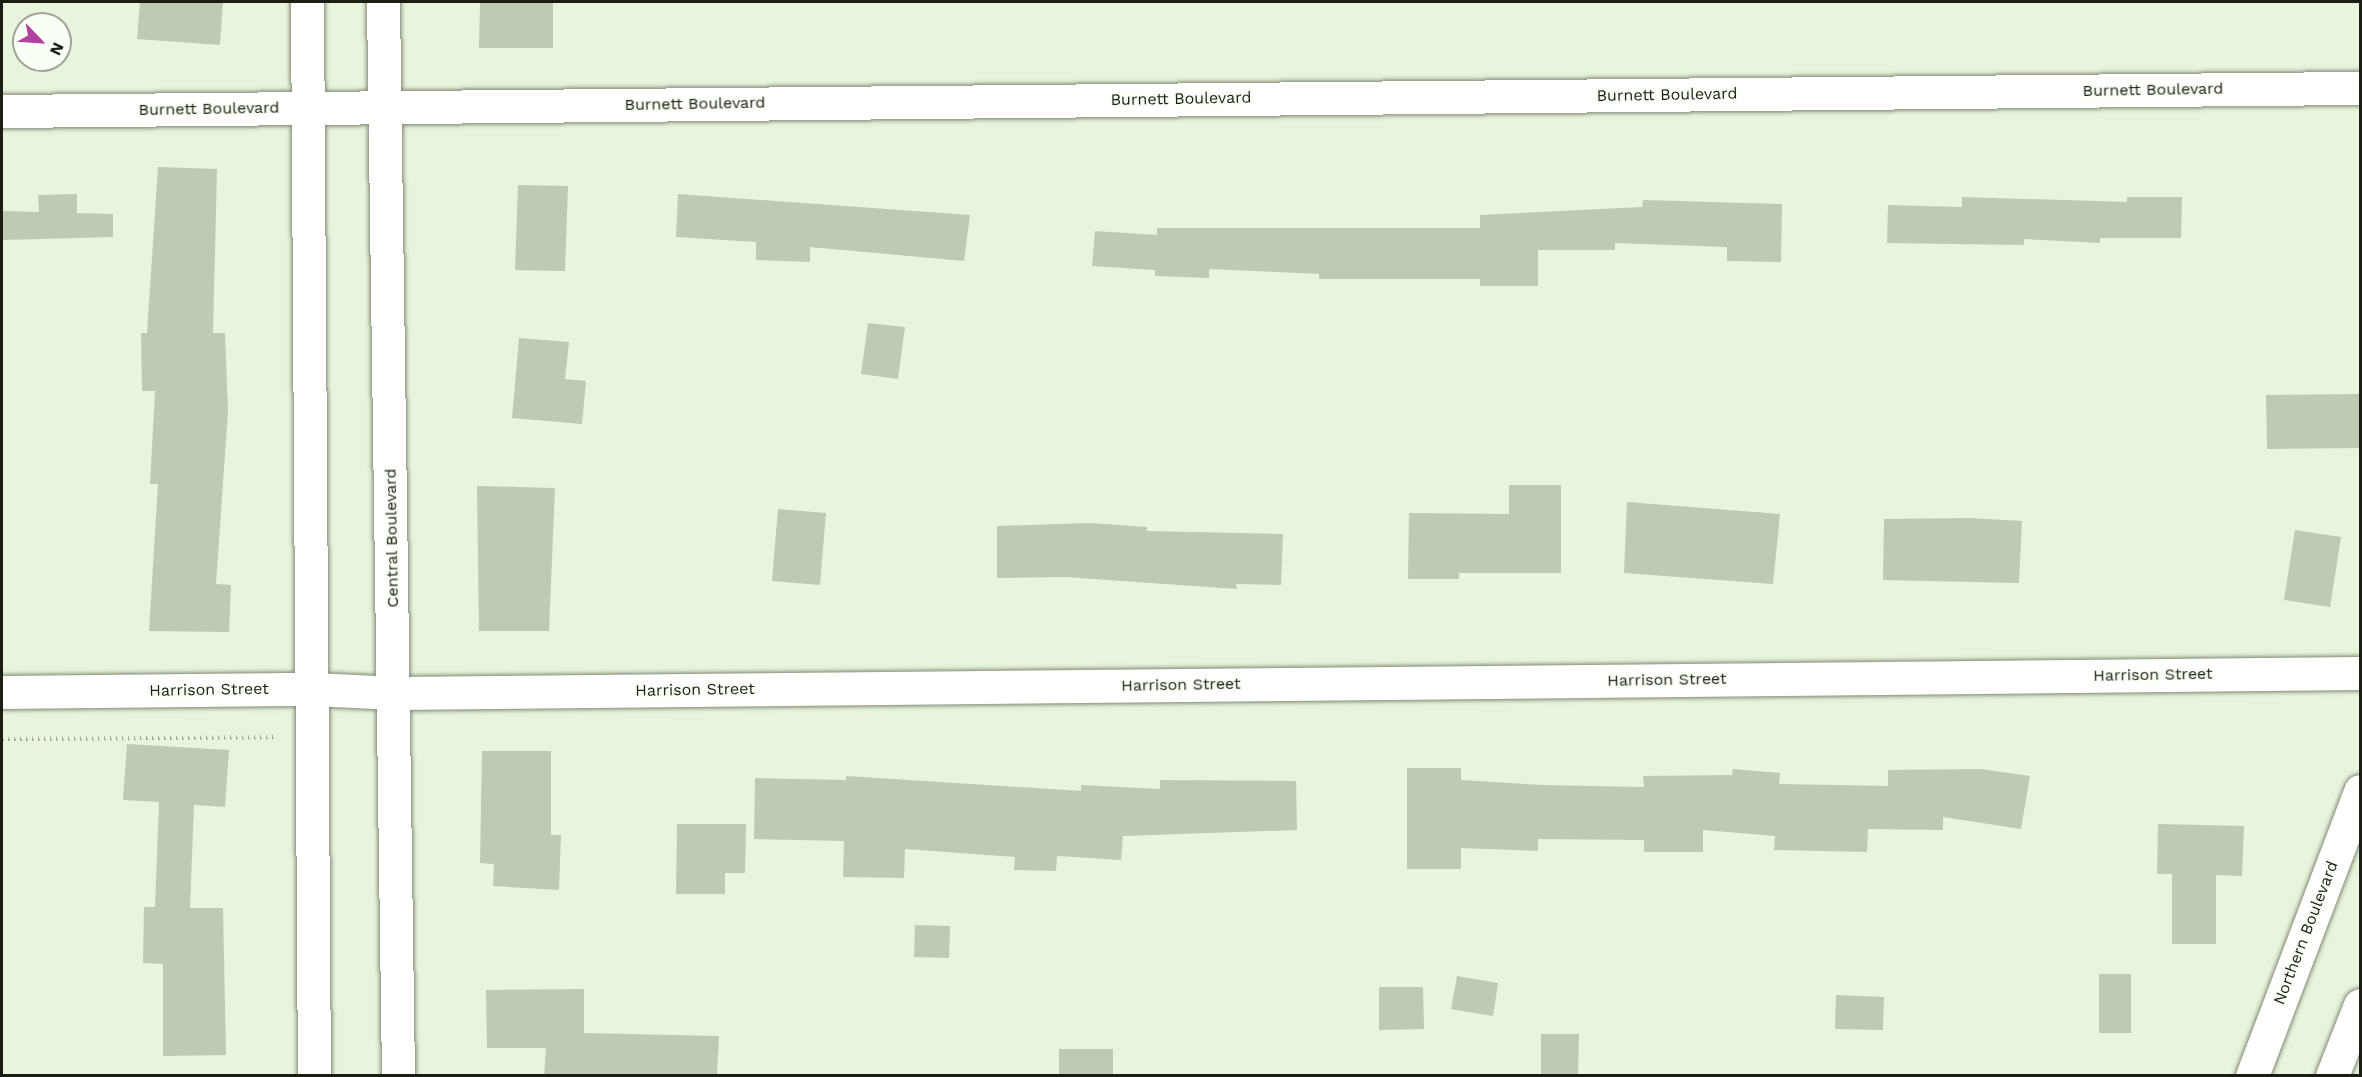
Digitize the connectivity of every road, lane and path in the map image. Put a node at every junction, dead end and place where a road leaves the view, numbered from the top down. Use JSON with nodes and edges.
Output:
{"nodes":[{"id":1,"x":307,"y":2,"type":"edge"},
{"id":2,"x":383,"y":2,"type":"edge"},
{"id":3,"x":2361,"y":88,"type":"edge"},
{"id":4,"x":308,"y":108,"type":"junction"},
{"id":5,"x":383,"y":108,"type":"junction"},
{"id":6,"x":2,"y":111,"type":"edge"},
{"id":7,"x":2361,"y":673,"type":"edge"},
{"id":8,"x":313,"y":688,"type":"junction"},
{"id":9,"x":2,"y":692,"type":"edge"},
{"id":10,"x":396,"y":693,"type":"junction"},
{"id":11,"x":289,"y":737,"type":"dead end"},
{"id":12,"x":2,"y":739,"type":"edge"},
{"id":13,"x":2361,"y":791,"type":"edge"},
{"id":14,"x":2361,"y":1005,"type":"edge"},
{"id":15,"x":314,"y":1076,"type":"edge"},
{"id":16,"x":398,"y":1076,"type":"edge"},
{"id":17,"x":2252,"y":1076,"type":"edge"},
{"id":18,"x":2332,"y":1076,"type":"edge"}],
"edges":[{"from":1,"to":4,"type":"street"},
{"from":2,"to":5,"type":"street","name":"Central Boulevard"},
{"from":3,"to":5,"type":"street","name":"Burnett Boulevard"},
{"from":4,"to":5,"type":"street","name":"Burnett Boulevard"},
{"from":4,"to":6,"type":"street","name":"Burnett Boulevard"},
{"from":4,"to":8,"type":"street"},
{"from":5,"to":10,"type":"street","name":"Central Boulevard"},
{"from":7,"to":10,"type":"street","name":"Harrison Street"},
{"from":8,"to":9,"type":"street","name":"Harrison Street"},
{"from":8,"to":10,"type":"street","name":"Harrison Street"},
{"from":8,"to":15,"type":"street"},
{"from":10,"to":16,"type":"street","name":"Central Boulevard"},
{"from":11,"to":12,"type":"path"},
{"from":13,"to":17,"type":"street","name":"Northern Boulevard"},
{"from":14,"to":18,"type":"street"}]}
